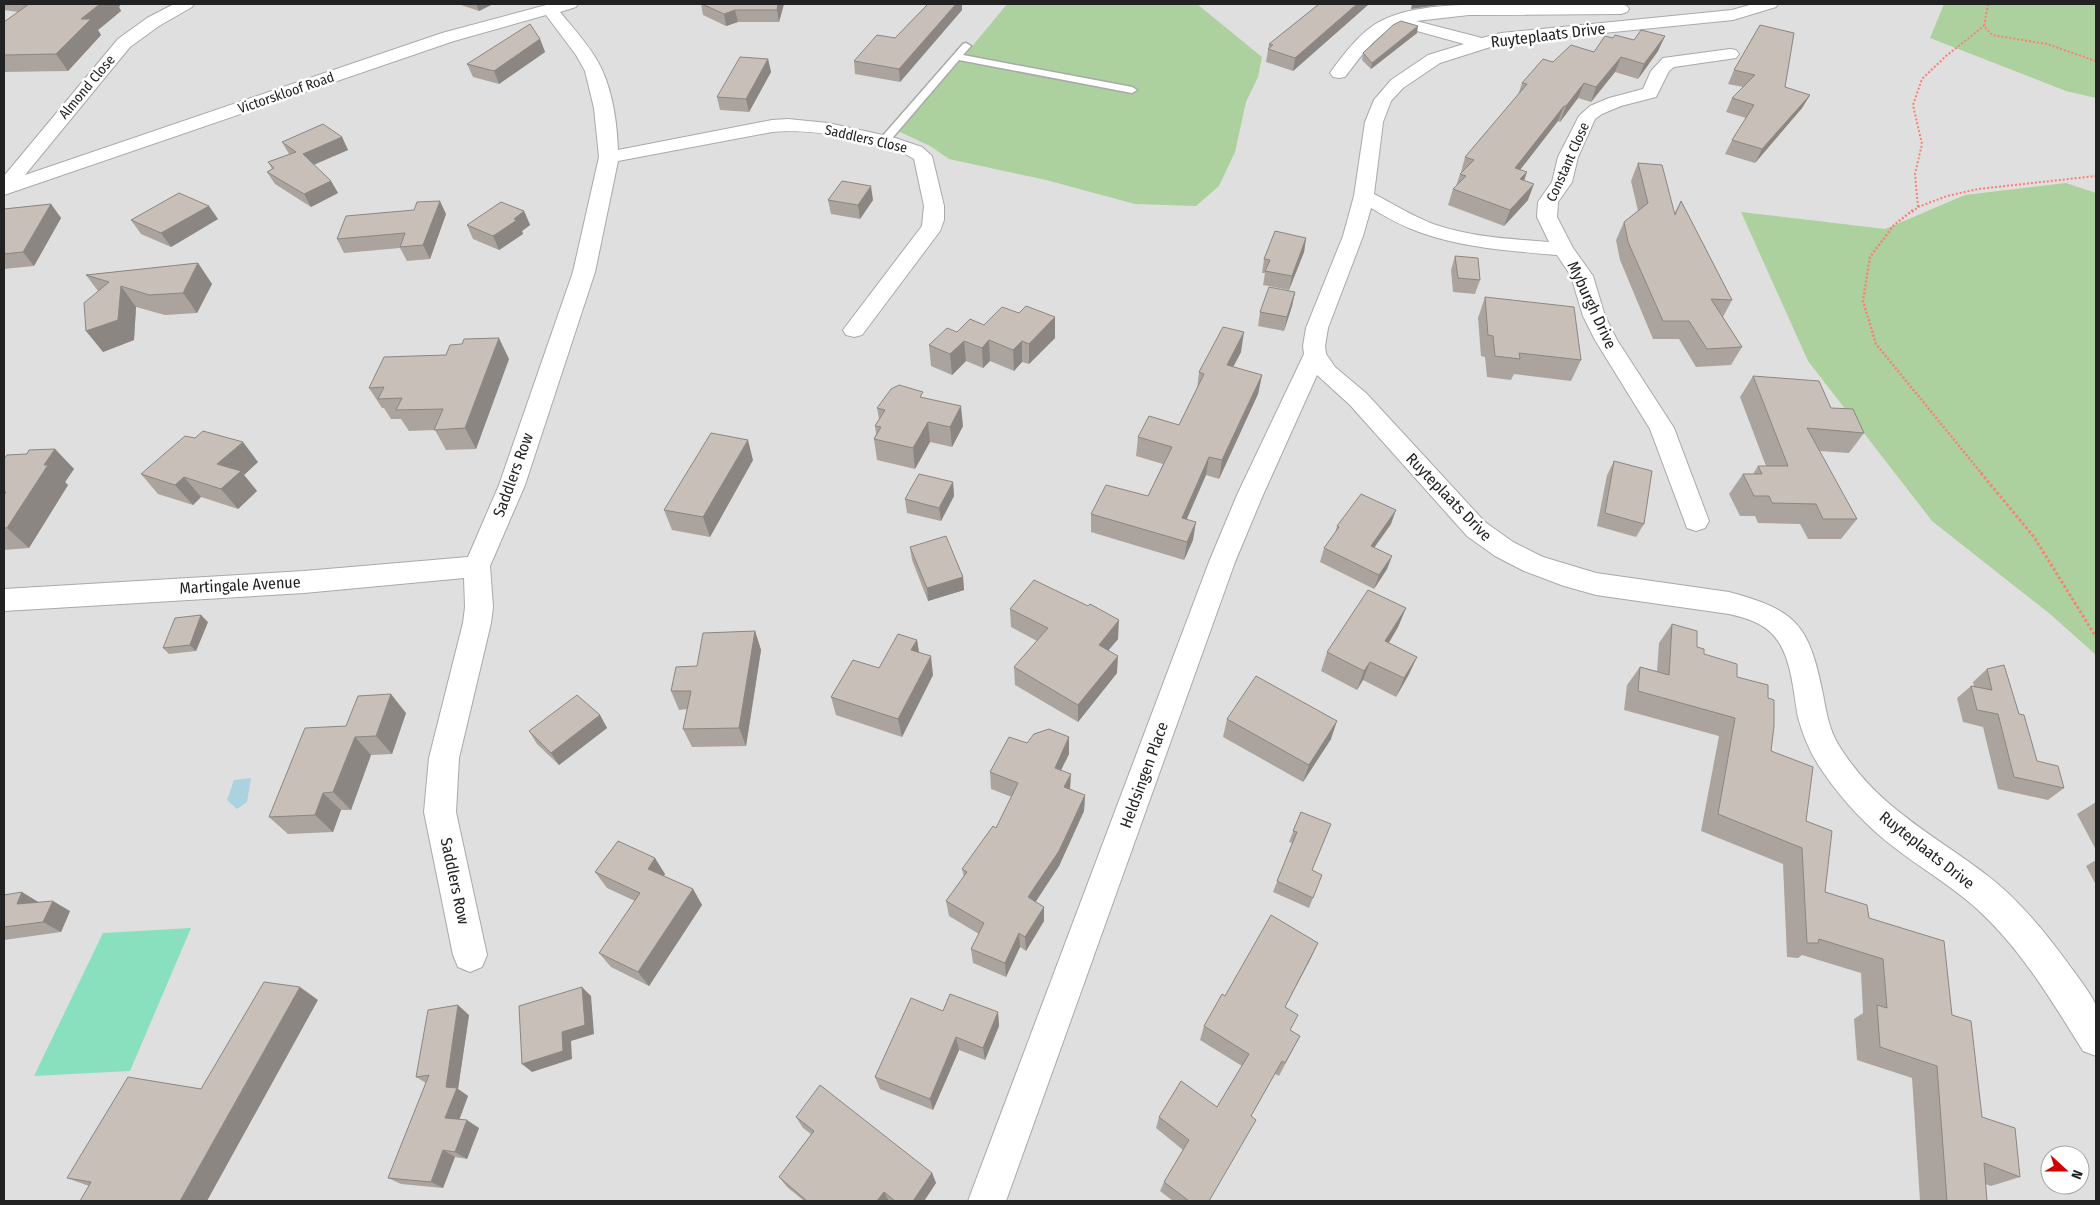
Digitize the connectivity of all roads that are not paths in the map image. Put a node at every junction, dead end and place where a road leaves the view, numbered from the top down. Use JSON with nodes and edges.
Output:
{"nodes":[{"id":1,"x":186,"y":4,"type":"edge"},
{"id":2,"x":1707,"y":4,"type":"edge"},
{"id":3,"x":1732,"y":4,"type":"edge"},
{"id":4,"x":1672,"y":5,"type":"edge"},
{"id":5,"x":1765,"y":6,"type":"edge"},
{"id":6,"x":560,"y":7,"type":"edge"},
{"id":7,"x":1634,"y":8,"type":"dead end"},
{"id":8,"x":1398,"y":18,"type":"junction"},
{"id":9,"x":1480,"y":43,"type":"junction"},
{"id":10,"x":966,"y":46,"type":"dead end"},
{"id":11,"x":1730,"y":54,"type":"dead end"},
{"id":12,"x":957,"y":56,"type":"junction"},
{"id":13,"x":1339,"y":72,"type":"dead end"},
{"id":14,"x":1132,"y":90,"type":"dead end"},
{"id":15,"x":884,"y":141,"type":"junction"},
{"id":16,"x":609,"y":157,"type":"junction"},
{"id":17,"x":4,"y":189,"type":"edge"},
{"id":18,"x":1364,"y":196,"type":"junction"},
{"id":19,"x":1563,"y":249,"type":"junction"},
{"id":20,"x":854,"y":330,"type":"dead end"},
{"id":21,"x":1315,"y":354,"type":"junction"},
{"id":22,"x":1696,"y":521,"type":"dead end"},
{"id":23,"x":477,"y":566,"type":"junction"},
{"id":24,"x":4,"y":600,"type":"edge"},
{"id":25,"x":470,"y":955,"type":"dead end"},
{"id":26,"x":2096,"y":1038,"type":"edge"},
{"id":27,"x":987,"y":1201,"type":"edge"}],
"edges":[{"from":1,"to":17,"type":"street","name":"Almond Close"},
{"from":2,"to":4,"type":"street"},
{"from":3,"to":5,"type":"street"},
{"from":5,"to":9,"type":"street","name":"Ruyteplaats Drive"},
{"from":6,"to":16,"type":"street","name":"Saddlers Row"},
{"from":6,"to":17,"type":"street","name":"Victorskloof Road"},
{"from":7,"to":8,"type":"street"},
{"from":8,"to":9,"type":"street"},
{"from":8,"to":13,"type":"street"},
{"from":9,"to":18,"type":"street","name":"Ruyteplaats Drive"},
{"from":10,"to":12,"type":"lane"},
{"from":11,"to":19,"type":"street","name":"Constant Close"},
{"from":12,"to":14,"type":"lane"},
{"from":12,"to":15,"type":"lane"},
{"from":15,"to":16,"type":"street","name":"Saddlers Close"},
{"from":15,"to":20,"type":"street","name":"Saddlers Close"},
{"from":16,"to":23,"type":"street","name":"Saddlers Row"},
{"from":18,"to":19,"type":"street","name":"Myburgh Drive"},
{"from":18,"to":21,"type":"street","name":"Ruyteplaats Drive"},
{"from":19,"to":22,"type":"street","name":"Myburgh Drive"},
{"from":21,"to":26,"type":"street","name":"Ruyteplaats Drive"},
{"from":21,"to":27,"type":"street","name":"Heldsingen Place"},
{"from":23,"to":24,"type":"street","name":"Martingale Avenue"},
{"from":23,"to":25,"type":"street","name":"Saddlers Row"}]}
